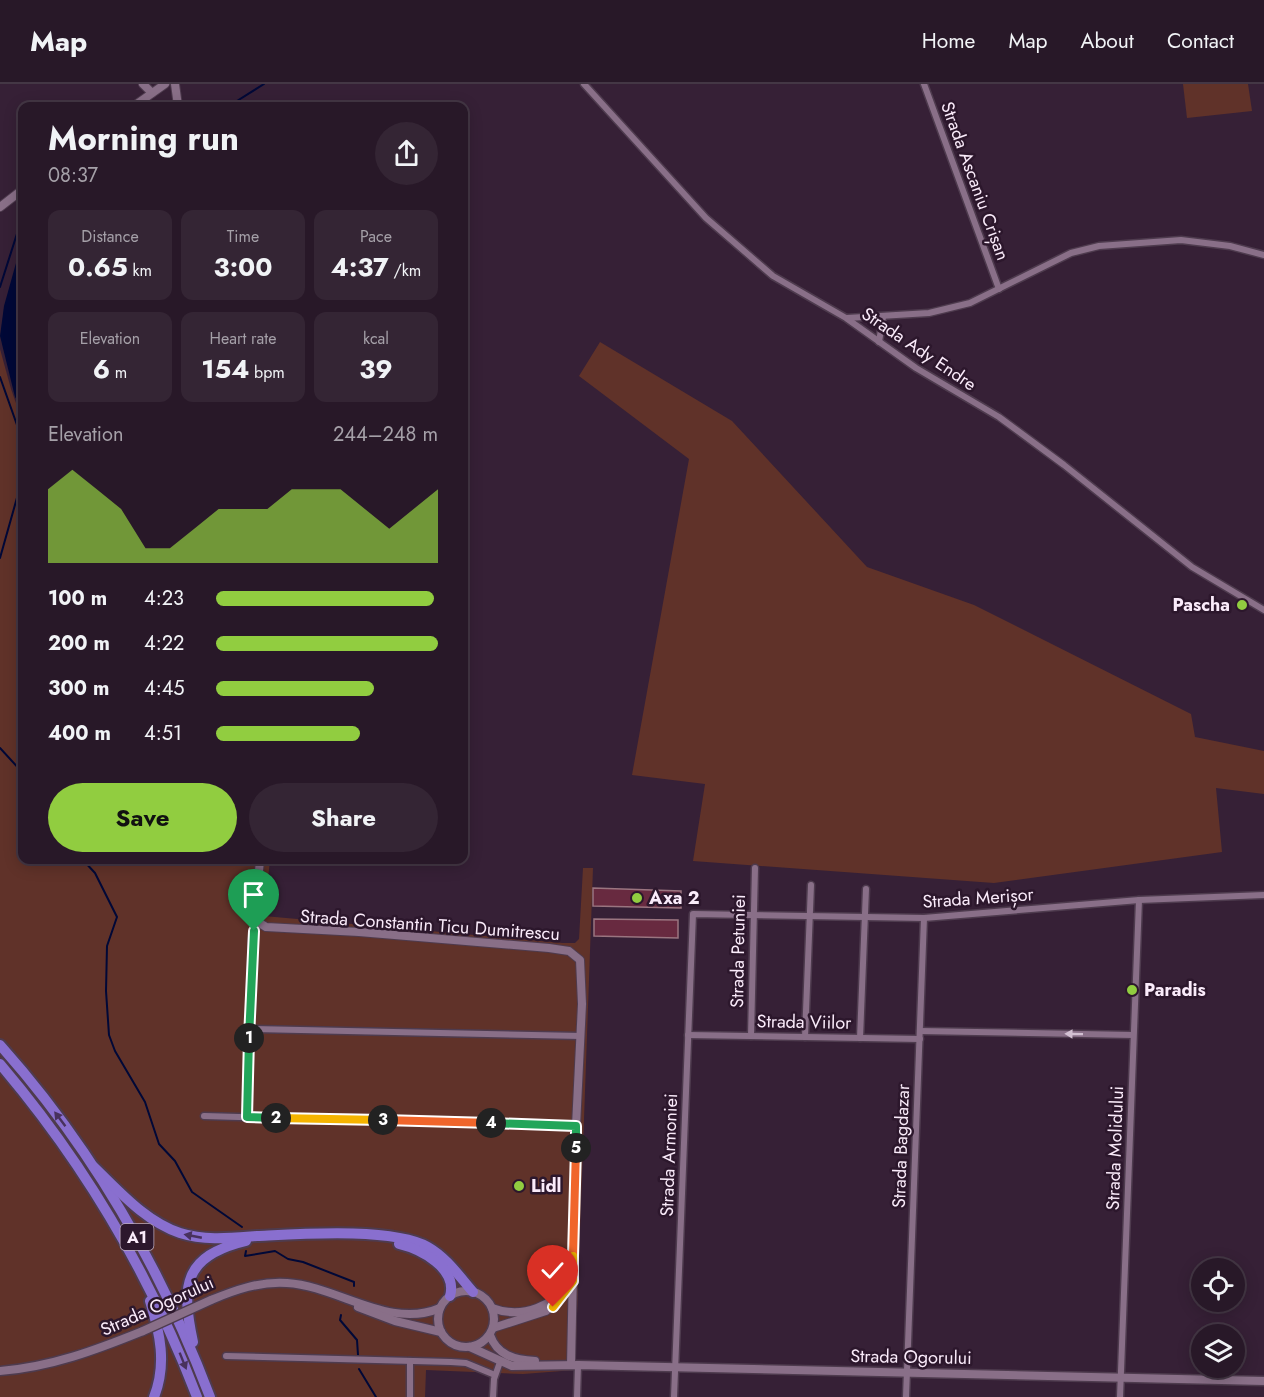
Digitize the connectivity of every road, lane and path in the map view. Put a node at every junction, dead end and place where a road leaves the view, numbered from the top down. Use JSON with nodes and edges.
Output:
{"nodes":[{"id":1,"x":143,"y":84,"type":"edge"},
{"id":2,"x":165,"y":84,"type":"edge"},
{"id":3,"x":175,"y":84,"type":"edge"},
{"id":4,"x":584,"y":84,"type":"edge"},
{"id":5,"x":924,"y":84,"type":"edge"},
{"id":6,"x":152,"y":93,"type":"junction"},
{"id":7,"x":140,"y":102,"type":"edge"},
{"id":8,"x":177,"y":102,"type":"edge"},
{"id":9,"x":18,"y":193,"type":"edge"},
{"id":10,"x":0,"y":207,"type":"edge"},
{"id":11,"x":1264,"y":255,"type":"edge"},
{"id":12,"x":999,"y":289,"type":"junction"},
{"id":13,"x":883,"y":317,"type":"junction"},
{"id":14,"x":846,"y":318,"type":"junction"},
{"id":15,"x":879,"y":342,"type":"junction"},
{"id":16,"x":1264,"y":610,"type":"edge"},
{"id":17,"x":260,"y":864,"type":"edge"},
{"id":18,"x":755,"y":868,"type":"dead end"},
{"id":19,"x":811,"y":885,"type":"dead end"},
{"id":20,"x":866,"y":889,"type":"dead end"},
{"id":21,"x":1264,"y":895,"type":"edge"},
{"id":22,"x":1139,"y":900,"type":"junction"},
{"id":23,"x":693,"y":914,"type":"joint"},
{"id":24,"x":754,"y":916,"type":"junction"},
{"id":25,"x":809,"y":916,"type":"junction"},
{"id":26,"x":865,"y":917,"type":"junction"},
{"id":27,"x":924,"y":918,"type":"junction"},
{"id":28,"x":258,"y":922,"type":"junction"},
{"id":29,"x":249,"y":1029,"type":"junction"},
{"id":30,"x":920,"y":1031,"type":"junction"},
{"id":31,"x":688,"y":1035,"type":"junction"},
{"id":32,"x":1133,"y":1035,"type":"junction"},
{"id":33,"x":581,"y":1036,"type":"junction"},
{"id":34,"x":751,"y":1036,"type":"junction"},
{"id":35,"x":805,"y":1037,"type":"junction"},
{"id":36,"x":860,"y":1038,"type":"junction"},
{"id":37,"x":920,"y":1039,"type":"junction"},
{"id":38,"x":0,"y":1045,"type":"edge"},
{"id":39,"x":0,"y":1064,"type":"edge"},
{"id":40,"x":204,"y":1116,"type":"dead end"},
{"id":41,"x":247,"y":1117,"type":"junction"},
{"id":42,"x":576,"y":1126,"type":"junction"},
{"id":43,"x":94,"y":1167,"type":"junction"},
{"id":44,"x":272,"y":1235,"type":"junction"},
{"id":45,"x":345,"y":1235,"type":"junction"},
{"id":46,"x":138,"y":1266,"type":"junction"},
{"id":47,"x":573,"y":1281,"type":"junction"},
{"id":48,"x":473,"y":1292,"type":"junction"},
{"id":49,"x":328,"y":1293,"type":"junction"},
{"id":50,"x":563,"y":1293,"type":"junction"},
{"id":51,"x":450,"y":1296,"type":"junction"},
{"id":52,"x":440,"y":1308,"type":"junction"},
{"id":53,"x":492,"y":1308,"type":"junction"},
{"id":54,"x":492,"y":1331,"type":"junction"},
{"id":55,"x":441,"y":1332,"type":"junction"},
{"id":56,"x":470,"y":1347,"type":"junction"},
{"id":57,"x":225,"y":1356,"type":"dead end"},
{"id":58,"x":410,"y":1361,"type":"junction"},
{"id":59,"x":500,"y":1362,"type":"junction"},
{"id":60,"x":558,"y":1365,"type":"junction"},
{"id":61,"x":676,"y":1367,"type":"junction"},
{"id":62,"x":199,"y":1368,"type":"junction"},
{"id":63,"x":576,"y":1368,"type":"junction"},
{"id":64,"x":0,"y":1371,"type":"edge"},
{"id":65,"x":907,"y":1374,"type":"junction"},
{"id":66,"x":495,"y":1375,"type":"junction"},
{"id":67,"x":1121,"y":1378,"type":"junction"},
{"id":68,"x":1264,"y":1381,"type":"edge"},
{"id":69,"x":154,"y":1397,"type":"edge"},
{"id":70,"x":197,"y":1397,"type":"edge"},
{"id":71,"x":210,"y":1397,"type":"edge"},
{"id":72,"x":410,"y":1397,"type":"edge"},
{"id":73,"x":493,"y":1397,"type":"edge"},
{"id":74,"x":577,"y":1397,"type":"edge"},
{"id":75,"x":674,"y":1397,"type":"edge"},
{"id":76,"x":906,"y":1397,"type":"edge"},
{"id":77,"x":1120,"y":1397,"type":"edge"}],
"edges":[{"from":1,"to":6,"type":"street"},
{"from":2,"to":6,"type":"street"},
{"from":3,"to":8,"type":"street"},
{"from":4,"to":14,"type":"street","name":"Strada Ady Endre"},
{"from":5,"to":12,"type":"street","name":"Strada Ascaniu Crișan"},
{"from":6,"to":7,"type":"street"},
{"from":9,"to":10,"type":"street"},
{"from":11,"to":12,"type":"street"},
{"from":12,"to":13,"type":"street"},
{"from":13,"to":14,"type":"street"},
{"from":13,"to":15,"type":"street"},
{"from":14,"to":15,"type":"street","name":"Strada Ady Endre"},
{"from":15,"to":16,"type":"street","name":"Strada Ady Endre"},
{"from":17,"to":28,"type":"street"},
{"from":18,"to":24,"type":"street","name":"Strada Petuniei"},
{"from":19,"to":25,"type":"street"},
{"from":20,"to":26,"type":"street"},
{"from":21,"to":22,"type":"street","name":"Strada Merișor"},
{"from":22,"to":27,"type":"street","name":"Strada Merișor"},
{"from":22,"to":32,"type":"street","name":"Strada Molidului"},
{"from":23,"to":24,"type":"street","name":"Strada Merișor"},
{"from":23,"to":31,"type":"street","name":"Strada Armoniei"},
{"from":24,"to":25,"type":"street","name":"Strada Merișor"},
{"from":24,"to":34,"type":"street","name":"Strada Petuniei"},
{"from":25,"to":26,"type":"street","name":"Strada Merișor"},
{"from":25,"to":35,"type":"street"},
{"from":26,"to":27,"type":"street","name":"Strada Merișor"},
{"from":26,"to":36,"type":"street"},
{"from":27,"to":30,"type":"street","name":"Strada Bagdazar"},
{"from":28,"to":29,"type":"street"},
{"from":28,"to":33,"type":"street","name":"Strada Constantin Ticu Dumitrescu"},
{"from":29,"to":33,"type":"street"},
{"from":29,"to":41,"type":"street"},
{"from":32,"to":30,"type":"street","one_way":true},
{"from":30,"to":37,"type":"street","name":"Strada Bagdazar"},
{"from":31,"to":34,"type":"street","name":"Strada Viilor"},
{"from":31,"to":61,"type":"street","name":"Strada Armoniei"},
{"from":32,"to":67,"type":"street","name":"Strada Molidului"},
{"from":33,"to":42,"type":"street","name":"Strada Constantin Ticu Dumitrescu"},
{"from":34,"to":35,"type":"street","name":"Strada Viilor"},
{"from":35,"to":36,"type":"street","name":"Strada Viilor"},
{"from":36,"to":37,"type":"street","name":"Strada Viilor"},
{"from":37,"to":65,"type":"street","name":"Strada Bagdazar"},
{"from":43,"to":38,"type":"highway","number":"A1","one_way":true},
{"from":39,"to":46,"type":"highway","number":"A1"},
{"from":40,"to":41,"type":"street"},
{"from":41,"to":42,"type":"street"},
{"from":42,"to":47,"type":"street","name":"Strada Constantin Ticu Dumitrescu"},
{"from":44,"to":43,"type":"highway","one_way":true},
{"from":43,"to":62,"type":"highway","number":"A1"},
{"from":44,"to":45,"type":"highway"},
{"from":44,"to":62,"type":"highway"},
{"from":45,"to":48,"type":"highway"},
{"from":45,"to":51,"type":"highway"},
{"from":46,"to":69,"type":"highway"},
{"from":46,"to":70,"type":"highway","number":"A1","one_way":true},
{"from":47,"to":50,"type":"street"},
{"from":47,"to":63,"type":"street","name":"Strada Constantin Ticu Dumitrescu"},
{"from":48,"to":51,"type":"main road"},
{"from":48,"to":53,"type":"main road"},
{"from":49,"to":52,"type":"main road","name":"Strada Ogorului"},
{"from":49,"to":55,"type":"main road","name":"Strada Ogorului"},
{"from":49,"to":64,"type":"main road","name":"Strada Ogorului","bridge":true},
{"from":50,"to":53,"type":"street"},
{"from":50,"to":54,"type":"street"},
{"from":51,"to":52,"type":"main road"},
{"from":52,"to":55,"type":"main road"},
{"from":53,"to":54,"type":"main road"},
{"from":54,"to":56,"type":"main road"},
{"from":54,"to":60,"type":"main road","name":"Strada Ogorului"},
{"from":55,"to":56,"type":"main road"},
{"from":56,"to":59,"type":"main road","name":"Strada Ogorului"},
{"from":57,"to":58,"type":"street"},
{"from":58,"to":66,"type":"street"},
{"from":58,"to":72,"type":"street"},
{"from":59,"to":60,"type":"main road","name":"Strada Ogorului"},
{"from":59,"to":66,"type":"street"},
{"from":60,"to":63,"type":"main road","name":"Strada Ogorului"},
{"from":61,"to":63,"type":"main road","name":"Strada Ogorului"},
{"from":61,"to":65,"type":"main road","name":"Strada Ogorului"},
{"from":61,"to":75,"type":"street","name":"Strada Armoniei"},
{"from":62,"to":71,"type":"highway","number":"A1"},
{"from":63,"to":74,"type":"street"},
{"from":65,"to":67,"type":"main road","name":"Strada Ogorului"},
{"from":65,"to":76,"type":"street","name":"Strada Bagdazar"},
{"from":66,"to":73,"type":"street"},
{"from":67,"to":68,"type":"main road","name":"Strada Ogorului"},
{"from":67,"to":77,"type":"street","name":"Strada Molidului"}]}
